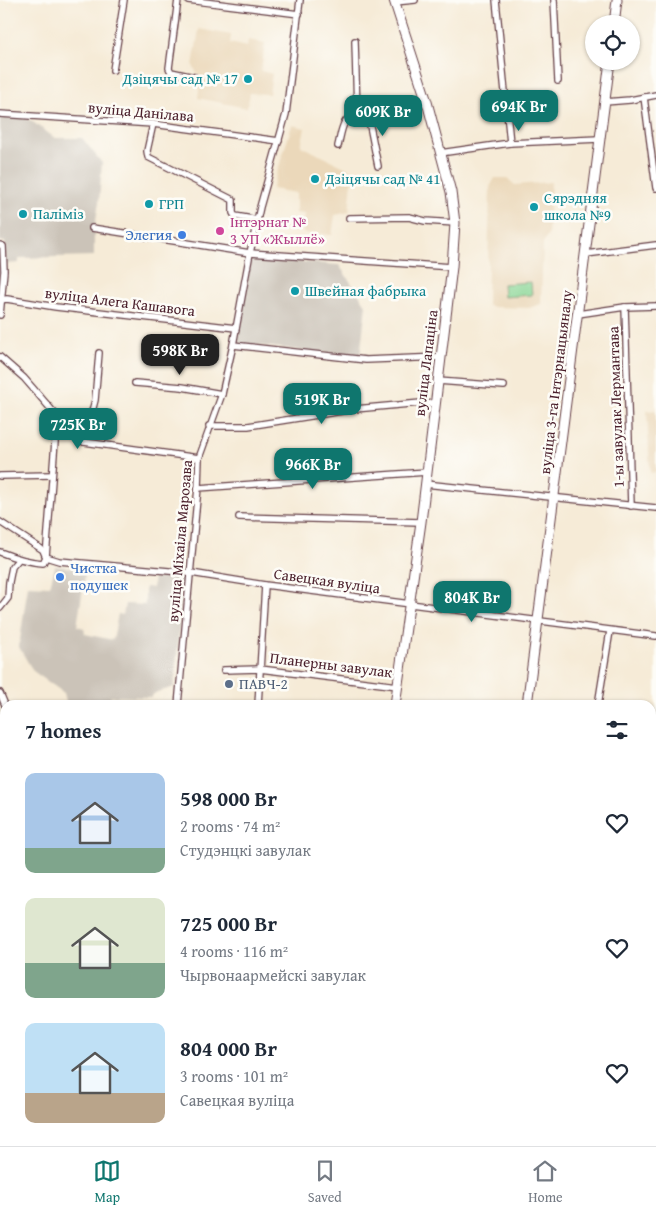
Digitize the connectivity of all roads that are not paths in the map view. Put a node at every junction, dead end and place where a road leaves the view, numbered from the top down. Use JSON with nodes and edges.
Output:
{"nodes":[{"id":1,"x":124,"y":0,"type":"edge"},
{"id":2,"x":178,"y":0,"type":"edge"},
{"id":3,"x":188,"y":0,"type":"edge"},
{"id":4,"x":300,"y":0,"type":"edge"},
{"id":5,"x":415,"y":0,"type":"edge"},
{"id":6,"x":496,"y":0,"type":"edge"},
{"id":7,"x":554,"y":0,"type":"edge"},
{"id":8,"x":617,"y":0,"type":"edge"},
{"id":9,"x":395,"y":1,"type":"edge"},
{"id":10,"x":299,"y":14,"type":"junction"},
{"id":11,"x":615,"y":15,"type":"edge"},
{"id":12,"x":355,"y":41,"type":"dead end"},
{"id":13,"x":112,"y":70,"type":"dead end"},
{"id":14,"x":609,"y":70,"type":"edge"},
{"id":15,"x":194,"y":77,"type":"dead end"},
{"id":16,"x":558,"y":81,"type":"dead end"},
{"id":17,"x":656,"y":95,"type":"edge"},
{"id":18,"x":644,"y":96,"type":"junction"},
{"id":19,"x":427,"y":102,"type":"junction"},
{"id":20,"x":605,"y":102,"type":"junction"},
{"id":21,"x":367,"y":111,"type":"junction"},
{"id":22,"x":357,"y":112,"type":"junction"},
{"id":23,"x":0,"y":114,"type":"edge"},
{"id":24,"x":153,"y":124,"type":"junction"},
{"id":25,"x":600,"y":139,"type":"junction"},
{"id":26,"x":279,"y":141,"type":"junction"},
{"id":27,"x":510,"y":143,"type":"junction"},
{"id":28,"x":338,"y":146,"type":"dead end"},
{"id":29,"x":440,"y":153,"type":"junction"},
{"id":30,"x":378,"y":166,"type":"dead end"},
{"id":31,"x":656,"y":188,"type":"edge"},
{"id":32,"x":348,"y":218,"type":"dead end"},
{"id":33,"x":258,"y":220,"type":"junction"},
{"id":34,"x":454,"y":223,"type":"junction"},
{"id":35,"x":92,"y":228,"type":"dead end"},
{"id":36,"x":0,"y":245,"type":"edge"},
{"id":37,"x":656,"y":245,"type":"edge"},
{"id":38,"x":250,"y":253,"type":"junction"},
{"id":39,"x":586,"y":254,"type":"junction"},
{"id":40,"x":452,"y":267,"type":"junction"},
{"id":41,"x":1,"y":300,"type":"edge"},
{"id":42,"x":656,"y":306,"type":"edge"},
{"id":43,"x":625,"y":307,"type":"junction"},
{"id":44,"x":578,"y":314,"type":"junction"},
{"id":45,"x":0,"y":315,"type":"edge"},
{"id":46,"x":236,"y":328,"type":"junction"},
{"id":47,"x":233,"y":345,"type":"junction"},
{"id":48,"x":99,"y":353,"type":"dead end"},
{"id":49,"x":0,"y":357,"type":"edge"},
{"id":50,"x":441,"y":357,"type":"junction"},
{"id":51,"x":438,"y":381,"type":"junction"},
{"id":52,"x":135,"y":383,"type":"dead end"},
{"id":53,"x":504,"y":386,"type":"dead end"},
{"id":54,"x":222,"y":394,"type":"junction"},
{"id":55,"x":435,"y":404,"type":"junction"},
{"id":56,"x":57,"y":416,"type":"junction"},
{"id":57,"x":209,"y":426,"type":"junction"},
{"id":58,"x":84,"y":442,"type":"junction"},
{"id":59,"x":199,"y":458,"type":"junction"},
{"id":60,"x":427,"y":472,"type":"junction"},
{"id":61,"x":52,"y":475,"type":"junction"},
{"id":62,"x":0,"y":476,"type":"edge"},
{"id":63,"x":425,"y":484,"type":"junction"},
{"id":64,"x":198,"y":488,"type":"junction"},
{"id":65,"x":555,"y":499,"type":"junction"},
{"id":66,"x":631,"y":506,"type":"junction"},
{"id":67,"x":656,"y":508,"type":"edge"},
{"id":68,"x":239,"y":517,"type":"dead end"},
{"id":69,"x":0,"y":522,"type":"edge"},
{"id":70,"x":421,"y":522,"type":"junction"},
{"id":71,"x":0,"y":552,"type":"edge"},
{"id":72,"x":46,"y":557,"type":"junction"},
{"id":73,"x":18,"y":560,"type":"junction"},
{"id":74,"x":191,"y":573,"type":"junction"},
{"id":75,"x":265,"y":585,"type":"junction"},
{"id":76,"x":410,"y":604,"type":"junction"},
{"id":77,"x":0,"y":608,"type":"edge"},
{"id":78,"x":538,"y":622,"type":"junction"},
{"id":79,"x":610,"y":631,"type":"junction"},
{"id":80,"x":656,"y":636,"type":"edge"},
{"id":81,"x":260,"y":669,"type":"junction"},
{"id":82,"x":224,"y":670,"type":"dead end"},
{"id":83,"x":398,"y":686,"type":"junction"},
{"id":84,"x":178,"y":700,"type":"edge"},
{"id":85,"x":258,"y":700,"type":"edge"},
{"id":86,"x":396,"y":700,"type":"edge"},
{"id":87,"x":528,"y":700,"type":"edge"},
{"id":88,"x":599,"y":700,"type":"edge"}],
"edges":[{"from":1,"to":13,"type":"street"},
{"from":2,"to":15,"type":"street"},
{"from":3,"to":10,"type":"street"},
{"from":4,"to":10,"type":"street","name":"вуліца Міхаіла Марозава"},
{"from":5,"to":9,"type":"street"},
{"from":6,"to":27,"type":"street"},
{"from":7,"to":16,"type":"street"},
{"from":8,"to":11,"type":"main road"},
{"from":9,"to":19,"type":"main road","name":"вуліца Лапаціна"},
{"from":10,"to":26,"type":"street","name":"вуліца Міхаіла Марозава"},
{"from":12,"to":22,"type":"street"},
{"from":14,"to":20,"type":"main road","name":"вуліца 3-га Інтэрнацыяналу"},
{"from":17,"to":18,"type":"street"},
{"from":18,"to":20,"type":"street"},
{"from":18,"to":31,"type":"street"},
{"from":19,"to":21,"type":"street"},
{"from":19,"to":29,"type":"main road","name":"вуліца Лапаціна"},
{"from":20,"to":25,"type":"main road","name":"вуліца 3-га Інтэрнацыяналу"},
{"from":21,"to":22,"type":"street"},
{"from":21,"to":30,"type":"street"},
{"from":22,"to":28,"type":"street"},
{"from":23,"to":24,"type":"street","name":"вуліца Данілава"},
{"from":24,"to":26,"type":"street","name":"вуліца Данілава"},
{"from":24,"to":33,"type":"street"},
{"from":25,"to":27,"type":"street"},
{"from":25,"to":39,"type":"main road","name":"вуліца 3-га Інтэрнацыяналу"},
{"from":26,"to":33,"type":"street","name":"вуліца Міхаіла Марозава"},
{"from":27,"to":29,"type":"street"},
{"from":29,"to":34,"type":"main road","name":"вуліца Лапаціна"},
{"from":32,"to":34,"type":"street"},
{"from":33,"to":38,"type":"street","name":"вуліца Міхаіла Марозава"},
{"from":34,"to":40,"type":"main road","name":"вуліца Лапаціна"},
{"from":35,"to":38,"type":"street"},
{"from":36,"to":41,"type":"street"},
{"from":37,"to":39,"type":"street"},
{"from":38,"to":40,"type":"street"},
{"from":38,"to":46,"type":"street","name":"вуліца Міхаіла Марозава"},
{"from":39,"to":44,"type":"main road","name":"вуліца 3-га Інтэрнацыяналу"},
{"from":40,"to":50,"type":"main road","name":"вуліца Лапаціна"},
{"from":41,"to":45,"type":"street"},
{"from":41,"to":46,"type":"street","name":"вуліца Алега Кашавога"},
{"from":42,"to":43,"type":"street"},
{"from":43,"to":44,"type":"street"},
{"from":43,"to":66,"type":"street","name":"1-ы завулак Лермантава"},
{"from":44,"to":65,"type":"main road","name":"вуліца 3-га Інтэрнацыяналу"},
{"from":46,"to":47,"type":"street","name":"вуліца Міхаіла Марозава"},
{"from":47,"to":50,"type":"street"},
{"from":47,"to":54,"type":"street","name":"вуліца Міхаіла Марозава"},
{"from":48,"to":58,"type":"street"},
{"from":49,"to":56,"type":"street"},
{"from":50,"to":51,"type":"main road","name":"вуліца Лапаціна"},
{"from":51,"to":53,"type":"street"},
{"from":51,"to":55,"type":"main road","name":"вуліца Лапаціна"},
{"from":52,"to":54,"type":"street"},
{"from":54,"to":57,"type":"street","name":"вуліца Міхаіла Марозава"},
{"from":55,"to":57,"type":"street"},
{"from":55,"to":60,"type":"main road","name":"вуліца Лапаціна"},
{"from":56,"to":58,"type":"street"},
{"from":56,"to":61,"type":"street"},
{"from":57,"to":59,"type":"street","name":"вуліца Міхаіла Марозава"},
{"from":58,"to":59,"type":"street"},
{"from":59,"to":64,"type":"street","name":"вуліца Міхаіла Марозава"},
{"from":60,"to":63,"type":"main road","name":"вуліца Лапаціна"},
{"from":60,"to":64,"type":"street"},
{"from":61,"to":62,"type":"street"},
{"from":61,"to":72,"type":"street"},
{"from":63,"to":65,"type":"street"},
{"from":63,"to":70,"type":"main road","name":"вуліца Лапаціна"},
{"from":64,"to":74,"type":"street","name":"вуліца Міхаіла Марозава"},
{"from":65,"to":66,"type":"street"},
{"from":65,"to":78,"type":"main road","name":"вуліца 3-га Інтэрнацыяналу"},
{"from":66,"to":67,"type":"street"},
{"from":68,"to":70,"type":"street"},
{"from":69,"to":72,"type":"street"},
{"from":70,"to":76,"type":"main road","name":"вуліца Лапаціна"},
{"from":71,"to":73,"type":"street","name":"Савецкая вуліца"},
{"from":72,"to":73,"type":"street","name":"Савецкая вуліца"},
{"from":72,"to":74,"type":"street","name":"Савецкая вуліца"},
{"from":73,"to":77,"type":"street"},
{"from":74,"to":75,"type":"street","name":"Савецкая вуліца"},
{"from":74,"to":84,"type":"street","name":"вуліца Міхаіла Марозава"},
{"from":75,"to":76,"type":"street","name":"Савецкая вуліца"},
{"from":75,"to":81,"type":"street","name":"Планерны завулак"},
{"from":76,"to":78,"type":"street","name":"Савецкая вуліца"},
{"from":76,"to":83,"type":"main road","name":"вуліца Лапаціна"},
{"from":78,"to":79,"type":"street","name":"Савецкая вуліца"},
{"from":78,"to":87,"type":"main road","name":"вуліца 3-га Інтэрнацыяналу"},
{"from":79,"to":80,"type":"street","name":"Савецкая вуліца"},
{"from":79,"to":88,"type":"street"},
{"from":81,"to":82,"type":"street","name":"Планерны завулак"},
{"from":81,"to":83,"type":"street","name":"Планерны завулак"},
{"from":81,"to":85,"type":"street","name":"Планерны завулак"},
{"from":83,"to":86,"type":"main road","name":"вуліца Лапаціна"}]}
